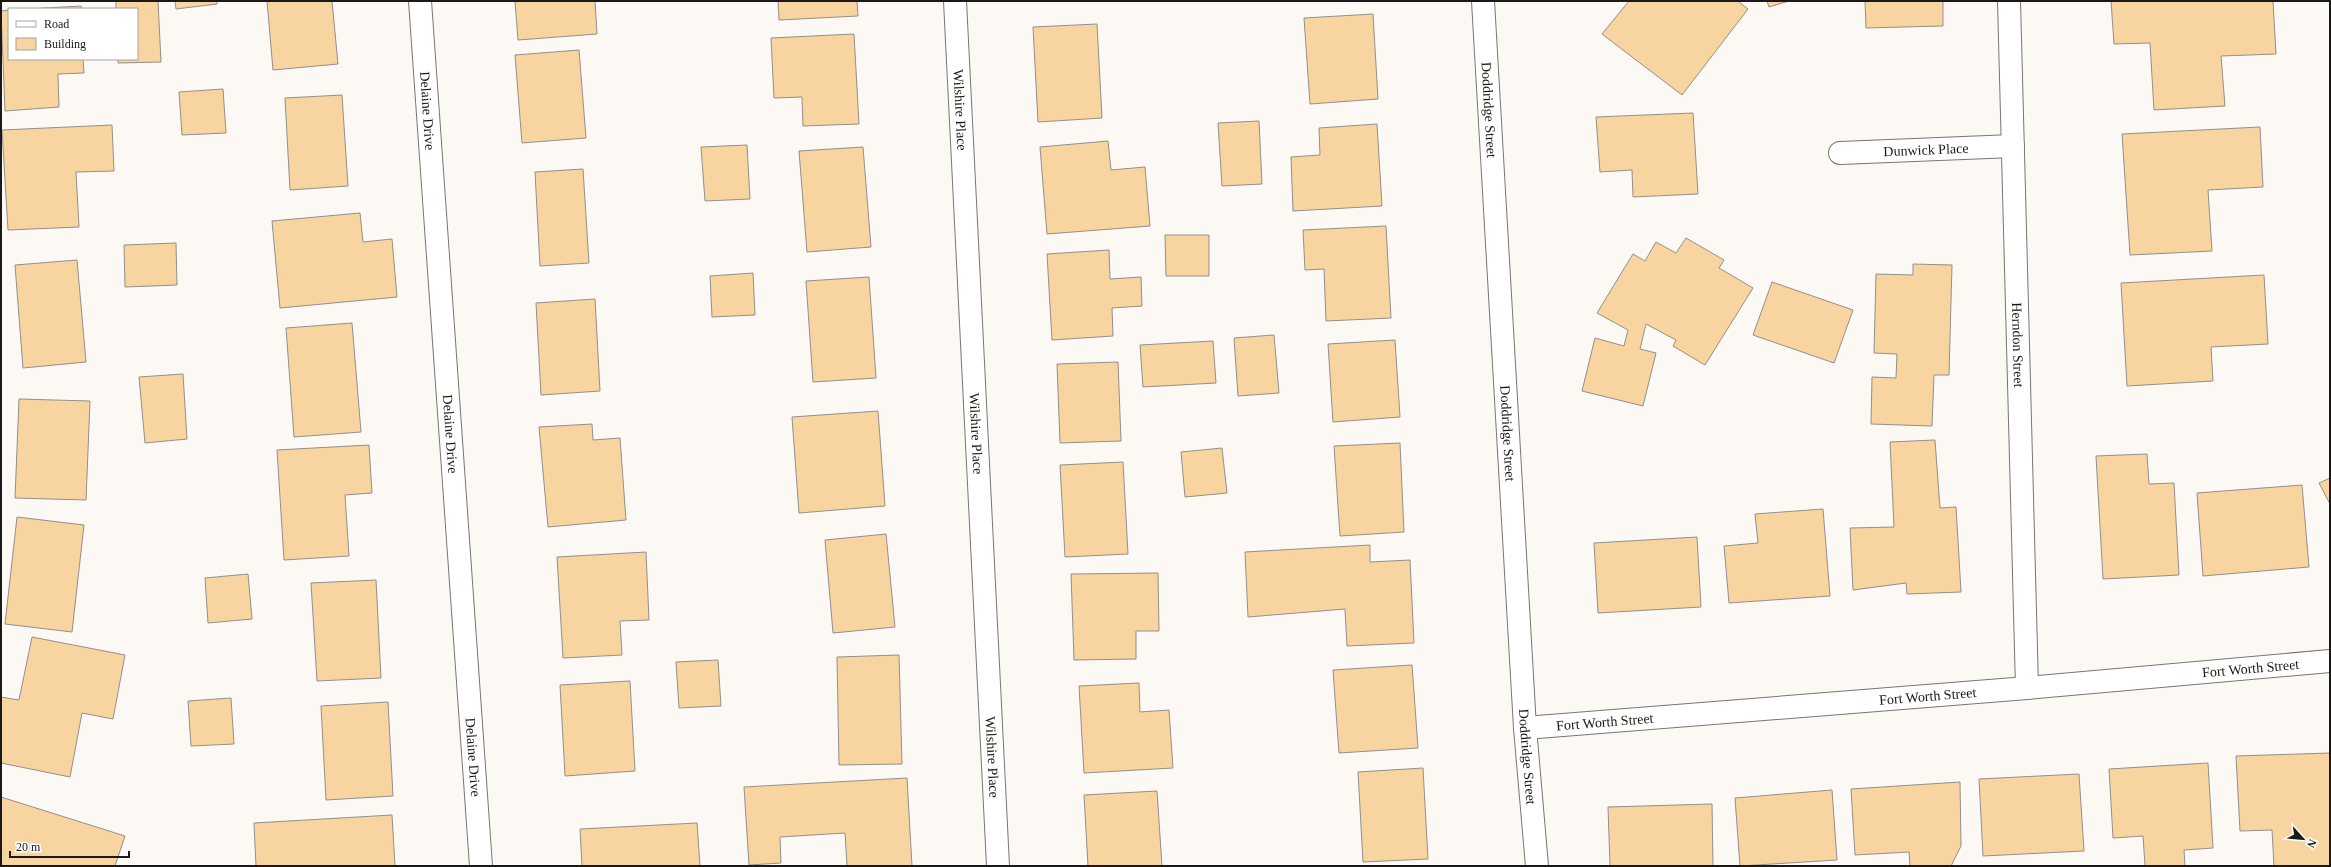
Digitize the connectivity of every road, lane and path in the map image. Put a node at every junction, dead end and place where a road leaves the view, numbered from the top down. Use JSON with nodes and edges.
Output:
{"nodes":[{"id":1,"x":420,"y":1,"type":"edge"},
{"id":2,"x":955,"y":1,"type":"edge"},
{"id":3,"x":1483,"y":1,"type":"edge"},
{"id":4,"x":2009,"y":1,"type":"edge"},
{"id":5,"x":2013,"y":146,"type":"junction"},
{"id":6,"x":1840,"y":153,"type":"dead end"},
{"id":7,"x":2330,"y":662,"type":"edge"},
{"id":8,"x":2027,"y":688,"type":"junction"},
{"id":9,"x":1526,"y":728,"type":"junction"},
{"id":10,"x":481,"y":866,"type":"edge"},
{"id":11,"x":998,"y":866,"type":"edge"},
{"id":12,"x":1536,"y":866,"type":"edge"}],
"edges":[{"from":1,"to":10,"type":"street","name":"Delaine Drive"},
{"from":2,"to":11,"type":"street","name":"Wilshire Place"},
{"from":3,"to":9,"type":"street","name":"Doddridge Street"},
{"from":4,"to":5,"type":"street","name":"Herndon Street"},
{"from":5,"to":6,"type":"street","name":"Dunwick Place"},
{"from":5,"to":8,"type":"street","name":"Herndon Street"},
{"from":7,"to":8,"type":"street","name":"Fort Worth Street"},
{"from":8,"to":9,"type":"street","name":"Fort Worth Street"},
{"from":9,"to":12,"type":"street","name":"Doddridge Street"}]}
